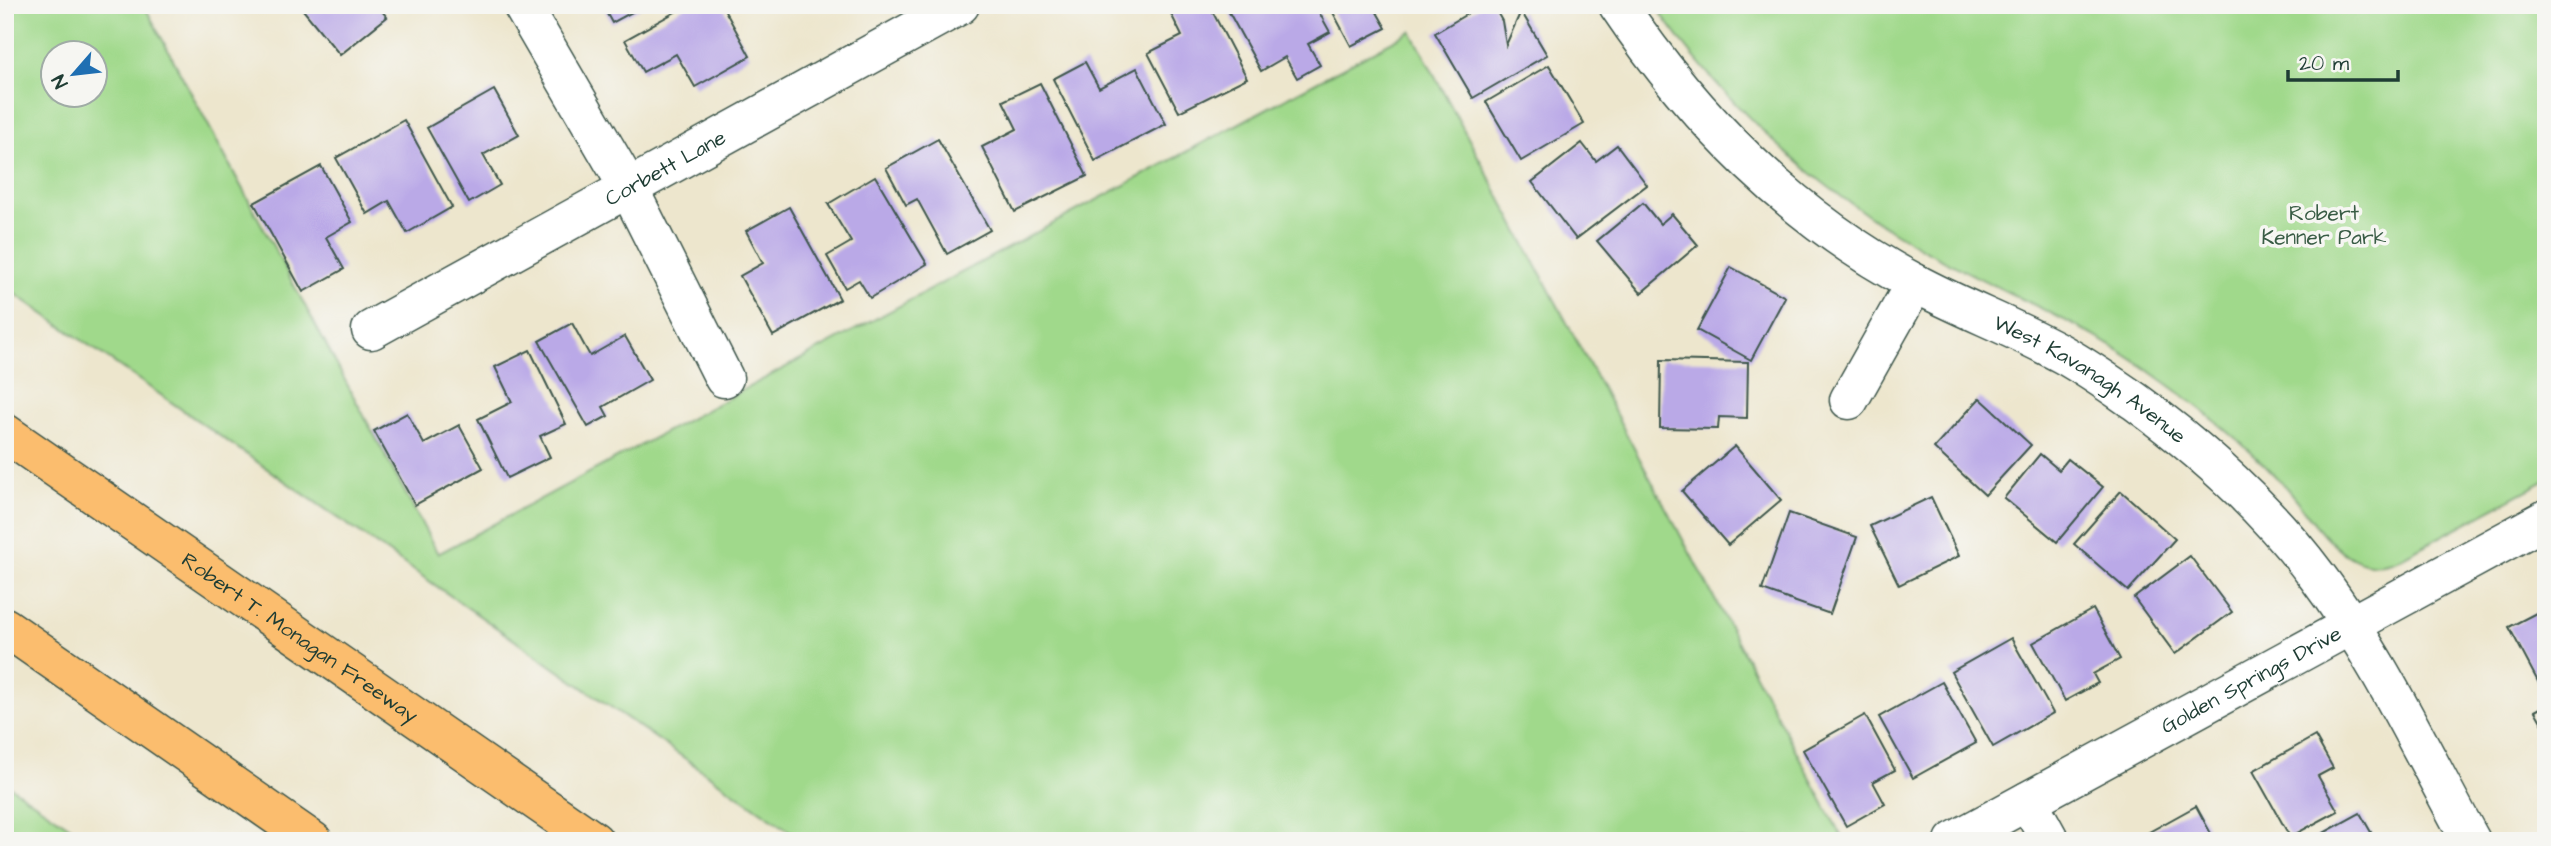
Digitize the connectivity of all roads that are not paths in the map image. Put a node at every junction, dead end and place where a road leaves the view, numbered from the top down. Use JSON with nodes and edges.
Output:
{"nodes":[{"id":1,"x":522,"y":5,"type":"edge"},
{"id":2,"x":960,"y":5,"type":"edge"},
{"id":3,"x":1618,"y":5,"type":"edge"},
{"id":4,"x":628,"y":187,"type":"junction"},
{"id":5,"x":1914,"y":284,"type":"junction"},
{"id":6,"x":371,"y":330,"type":"dead end"},
{"id":7,"x":724,"y":378,"type":"dead end"},
{"id":8,"x":1849,"y":400,"type":"dead end"},
{"id":9,"x":5,"y":433,"type":"edge"},
{"id":10,"x":2546,"y":519,"type":"edge"},
{"id":11,"x":2350,"y":625,"type":"junction"},
{"id":12,"x":5,"y":627,"type":"edge"},
{"id":13,"x":2028,"y":801,"type":"junction"},
{"id":14,"x":313,"y":841,"type":"edge"},
{"id":15,"x":594,"y":841,"type":"edge"},
{"id":16,"x":1954,"y":841,"type":"edge"},
{"id":17,"x":2050,"y":841,"type":"edge"},
{"id":18,"x":2471,"y":841,"type":"edge"}],
"edges":[{"from":1,"to":4,"type":"street"},
{"from":2,"to":4,"type":"street","name":"Corbett Lane"},
{"from":3,"to":5,"type":"street","name":"West Kavanagh Avenue"},
{"from":4,"to":6,"type":"street","name":"Corbett Lane"},
{"from":4,"to":7,"type":"street"},
{"from":5,"to":8,"type":"street"},
{"from":5,"to":11,"type":"street","name":"West Kavanagh Avenue"},
{"from":9,"to":15,"type":"highway","name":"Robert T. Monagan Freeway"},
{"from":10,"to":11,"type":"street","name":"Golden Springs Drive"},
{"from":11,"to":13,"type":"street","name":"Golden Springs Drive"},
{"from":11,"to":18,"type":"street","name":"West Kavanagh Avenue"},
{"from":12,"to":14,"type":"highway"},
{"from":13,"to":16,"type":"street","name":"Golden Springs Drive"},
{"from":13,"to":17,"type":"street"}]}
